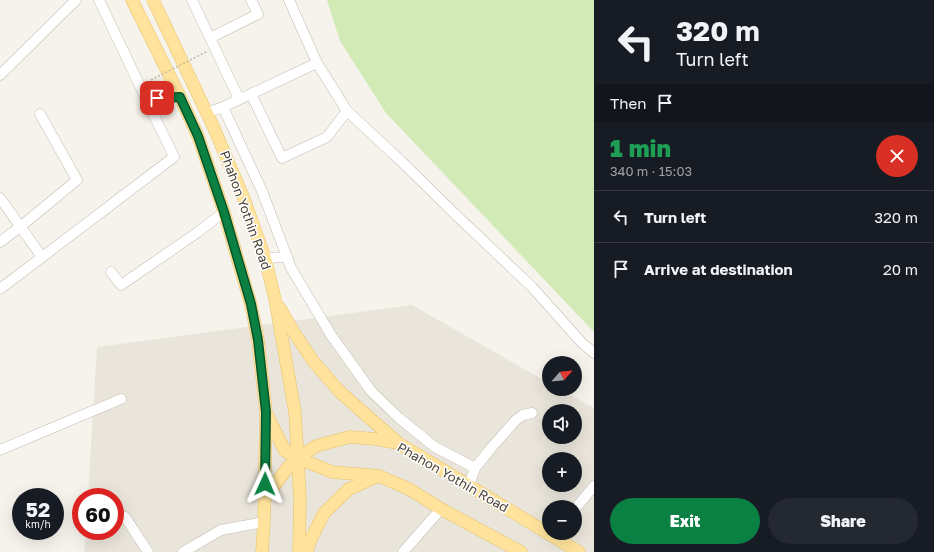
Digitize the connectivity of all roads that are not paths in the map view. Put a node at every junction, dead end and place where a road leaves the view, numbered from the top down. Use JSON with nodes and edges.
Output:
{"nodes":[{"id":1,"x":76,"y":0,"type":"edge"},
{"id":2,"x":99,"y":0,"type":"edge"},
{"id":3,"x":132,"y":0,"type":"edge"},
{"id":4,"x":153,"y":0,"type":"edge"},
{"id":5,"x":192,"y":0,"type":"edge"},
{"id":6,"x":252,"y":0,"type":"edge"},
{"id":7,"x":289,"y":0,"type":"edge"},
{"id":8,"x":210,"y":38,"type":"junction"},
{"id":9,"x":317,"y":63,"type":"junction"},
{"id":10,"x":0,"y":75,"type":"edge"},
{"id":11,"x":251,"y":94,"type":"junction"},
{"id":12,"x":180,"y":97,"type":"junction"},
{"id":13,"x":145,"y":98,"type":"junction"},
{"id":14,"x":239,"y":99,"type":"junction"},
{"id":15,"x":223,"y":107,"type":"junction"},
{"id":16,"x":348,"y":111,"type":"junction"},
{"id":17,"x":207,"y":113,"type":"junction"},
{"id":18,"x":40,"y":114,"type":"dead end"},
{"id":19,"x":0,"y":198,"type":"edge"},
{"id":20,"x":224,"y":212,"type":"junction"},
{"id":21,"x":20,"y":226,"type":"junction"},
{"id":22,"x":0,"y":242,"type":"edge"},
{"id":23,"x":42,"y":257,"type":"junction"},
{"id":24,"x":287,"y":257,"type":"junction"},
{"id":25,"x":265,"y":258,"type":"junction"},
{"id":26,"x":111,"y":272,"type":"dead end"},
{"id":27,"x":0,"y":289,"type":"edge"},
{"id":28,"x":275,"y":299,"type":"junction"},
{"id":29,"x":594,"y":353,"type":"edge"},
{"id":30,"x":121,"y":399,"type":"dead end"},
{"id":31,"x":266,"y":412,"type":"junction"},
{"id":32,"x":532,"y":413,"type":"dead end"},
{"id":33,"x":398,"y":443,"type":"junction"},
{"id":34,"x":0,"y":450,"type":"edge"},
{"id":35,"x":298,"y":458,"type":"junction"},
{"id":36,"x":474,"y":468,"type":"junction"},
{"id":37,"x":379,"y":476,"type":"junction"},
{"id":38,"x":469,"y":485,"type":"junction"},
{"id":39,"x":594,"y":486,"type":"edge"},
{"id":40,"x":264,"y":498,"type":"junction"},
{"id":41,"x":582,"y":501,"type":"edge"},
{"id":42,"x":441,"y":509,"type":"junction"},
{"id":43,"x":125,"y":517,"type":"dead end"},
{"id":44,"x":264,"y":522,"type":"junction"},
{"id":45,"x":542,"y":528,"type":"edge"},
{"id":46,"x":561,"y":540,"type":"edge"},
{"id":47,"x":148,"y":552,"type":"edge"},
{"id":48,"x":182,"y":552,"type":"edge"},
{"id":49,"x":262,"y":552,"type":"edge"},
{"id":50,"x":299,"y":552,"type":"edge"},
{"id":51,"x":307,"y":552,"type":"edge"},
{"id":52,"x":403,"y":552,"type":"edge"},
{"id":53,"x":521,"y":552,"type":"edge"},
{"id":54,"x":579,"y":552,"type":"edge"}],
"edges":[{"from":1,"to":10,"type":"street"},
{"from":2,"to":13,"type":"street"},
{"from":3,"to":12,"type":"main road","name":"Phahon Yothin Road"},
{"from":4,"to":17,"type":"main road","name":"Phahon Yothin Road"},
{"from":5,"to":8,"type":"street"},
{"from":6,"to":8,"type":"street"},
{"from":7,"to":9,"type":"street"},
{"from":8,"to":14,"type":"street"},
{"from":9,"to":11,"type":"street"},
{"from":9,"to":16,"type":"street"},
{"from":11,"to":14,"type":"street"},
{"from":11,"to":16,"type":"street"},
{"from":12,"to":13,"type":"street"},
{"from":12,"to":20,"type":"main road","name":"Phahon Yothin Road"},
{"from":13,"to":23,"type":"street"},
{"from":14,"to":15,"type":"street"},
{"from":15,"to":17,"type":"street"},
{"from":15,"to":24,"type":"street"},
{"from":16,"to":29,"type":"street"},
{"from":17,"to":25,"type":"main road","name":"Phahon Yothin Road"},
{"from":18,"to":21,"type":"street"},
{"from":19,"to":21,"type":"street"},
{"from":20,"to":26,"type":"street"},
{"from":20,"to":31,"type":"main road","name":"Phahon Yothin Road"},
{"from":21,"to":22,"type":"street"},
{"from":21,"to":23,"type":"street"},
{"from":23,"to":27,"type":"street"},
{"from":24,"to":25,"type":"street"},
{"from":24,"to":36,"type":"street"},
{"from":25,"to":28,"type":"main road","name":"Phahon Yothin Road"},
{"from":28,"to":33,"type":"main road"},
{"from":28,"to":35,"type":"main road","name":"Phahon Yothin Road"},
{"from":30,"to":34,"type":"street"},
{"from":31,"to":35,"type":"main road","name":"Phahon Yothin Road"},
{"from":31,"to":40,"type":"main road","name":"Phahon Yothin Road"},
{"from":32,"to":36,"type":"street"},
{"from":33,"to":35,"type":"main road","name":"Phahon Yothin Road"},
{"from":33,"to":38,"type":"main road","name":"Phahon Yothin Road"},
{"from":35,"to":37,"type":"main road","name":"Phahon Yothin Road"},
{"from":35,"to":40,"type":"main road","name":"Phahon Yothin Road"},
{"from":35,"to":50,"type":"main road","name":"Phahon Yothin Road"},
{"from":36,"to":38,"type":"street"},
{"from":37,"to":42,"type":"main road","name":"Phahon Yothin Road"},
{"from":37,"to":51,"type":"main road"},
{"from":38,"to":45,"type":"main road","name":"Phahon Yothin Road"},
{"from":39,"to":41,"type":"street"},
{"from":40,"to":44,"type":"main road","name":"Phahon Yothin Road"},
{"from":42,"to":52,"type":"street"},
{"from":42,"to":53,"type":"main road","name":"Phahon Yothin Road"},
{"from":43,"to":47,"type":"street"},
{"from":44,"to":48,"type":"street"},
{"from":44,"to":49,"type":"main road","name":"Phahon Yothin Road"},
{"from":46,"to":54,"type":"main road","name":"Phahon Yothin Road"}]}
